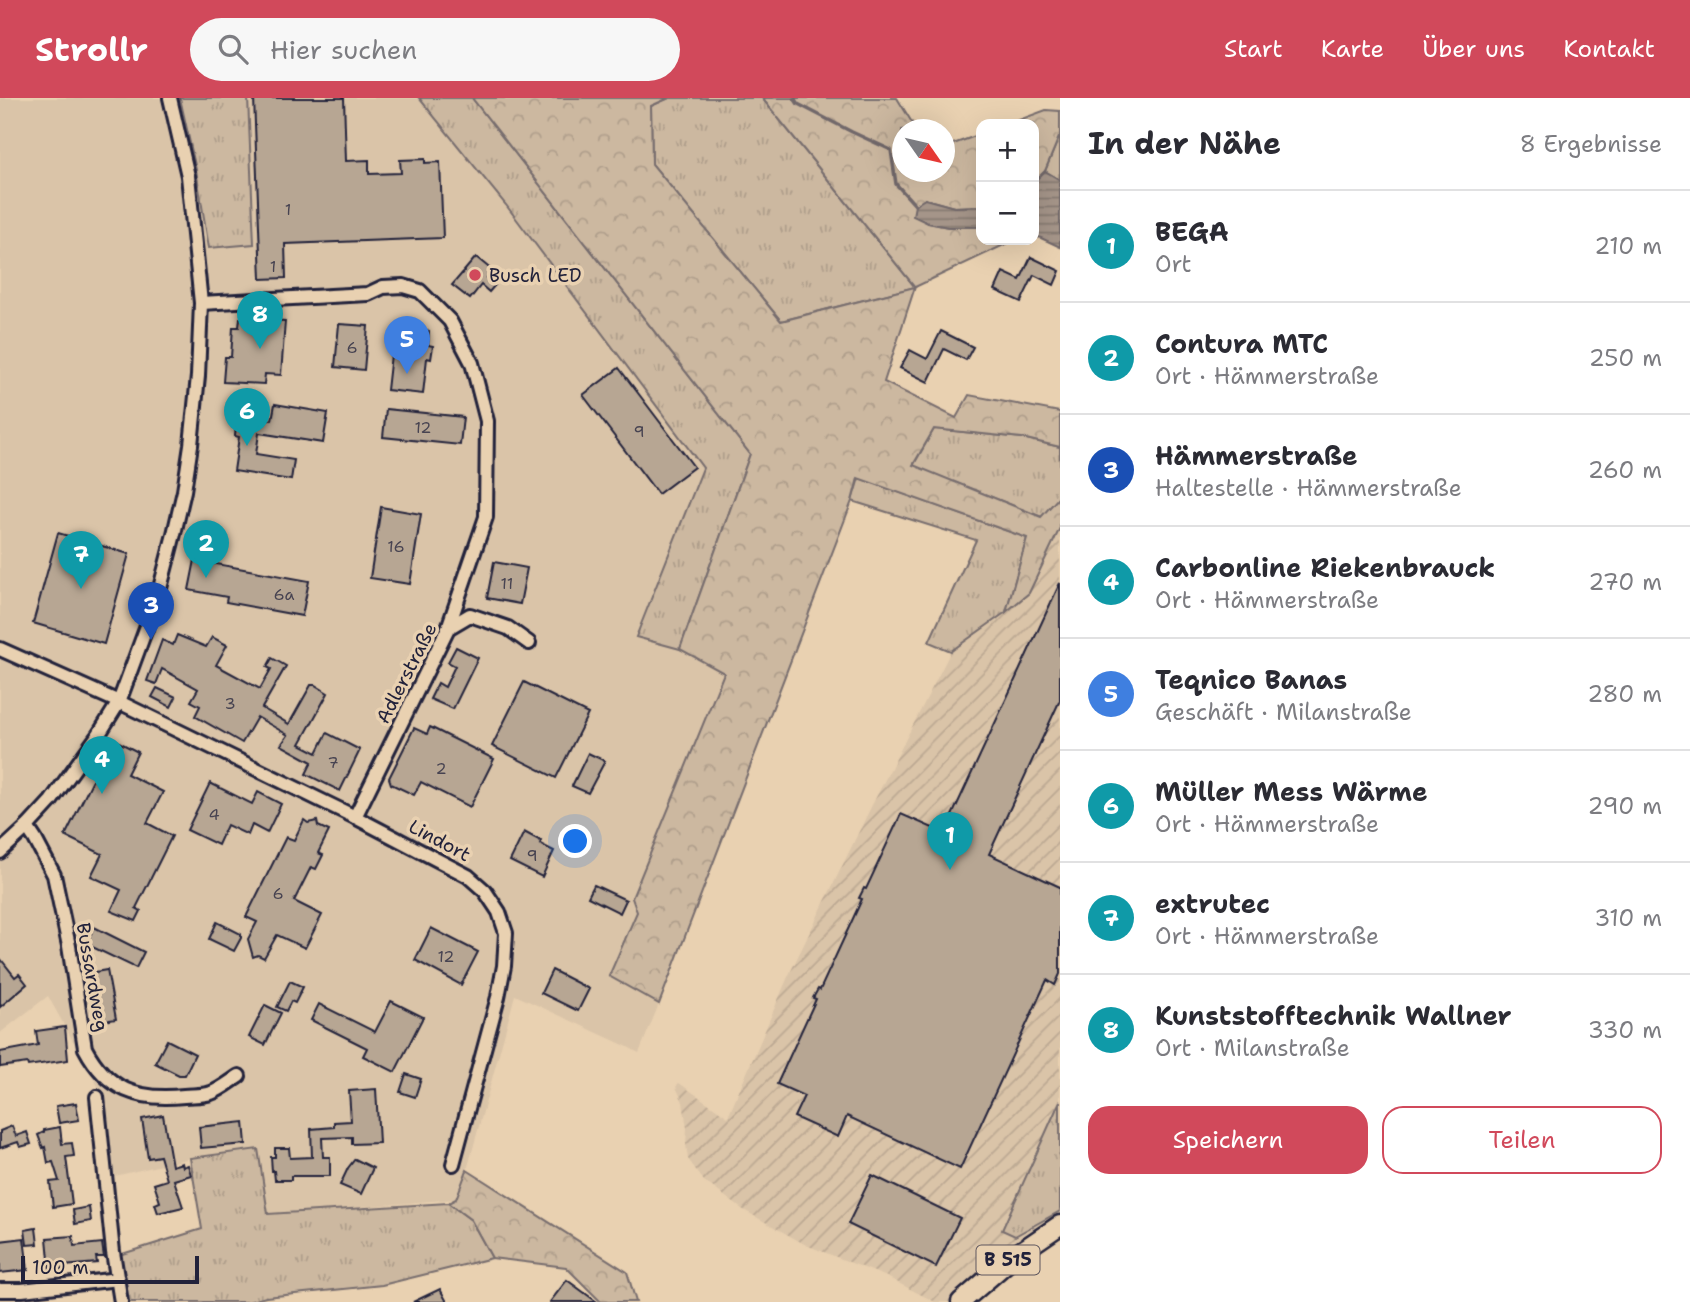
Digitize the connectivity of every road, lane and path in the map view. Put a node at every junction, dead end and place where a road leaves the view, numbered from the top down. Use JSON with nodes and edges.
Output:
{"nodes":[{"id":1,"x":170,"y":98,"type":"edge"},
{"id":2,"x":201,"y":303,"type":"junction"},
{"id":3,"x":448,"y":628,"type":"junction"},
{"id":4,"x":529,"y":643,"type":"dead end"},
{"id":5,"x":0,"y":649,"type":"edge"},
{"id":6,"x":118,"y":702,"type":"junction"},
{"id":7,"x":355,"y":817,"type":"junction"},
{"id":8,"x":27,"y":827,"type":"junction"},
{"id":9,"x":0,"y":852,"type":"edge"},
{"id":10,"x":239,"y":1076,"type":"dead end"},
{"id":11,"x":97,"y":1097,"type":"dead end"},
{"id":12,"x":453,"y":1164,"type":"dead end"},
{"id":13,"x":1060,"y":1226,"type":"edge"},
{"id":14,"x":118,"y":1279,"type":"junction"},
{"id":15,"x":0,"y":1290,"type":"edge"},
{"id":16,"x":121,"y":1302,"type":"edge"},
{"id":17,"x":961,"y":1302,"type":"edge"}],
"edges":[{"from":1,"to":2,"type":"street"},
{"from":2,"to":3,"type":"street"},
{"from":2,"to":6,"type":"street"},
{"from":3,"to":4,"type":"street","name":"Adlerstraße"},
{"from":3,"to":7,"type":"street","name":"Adlerstraße"},
{"from":5,"to":6,"type":"street","name":"Lindort"},
{"from":6,"to":7,"type":"street","name":"Lindort"},
{"from":6,"to":8,"type":"street"},
{"from":7,"to":12,"type":"street","name":"Lindort"},
{"from":8,"to":9,"type":"street"},
{"from":8,"to":10,"type":"street","name":"Bussardweg"},
{"from":11,"to":14,"type":"street"},
{"from":13,"to":17,"type":"main road","number":"B 515"},
{"from":14,"to":15,"type":"street"},
{"from":14,"to":16,"type":"street"}]}
